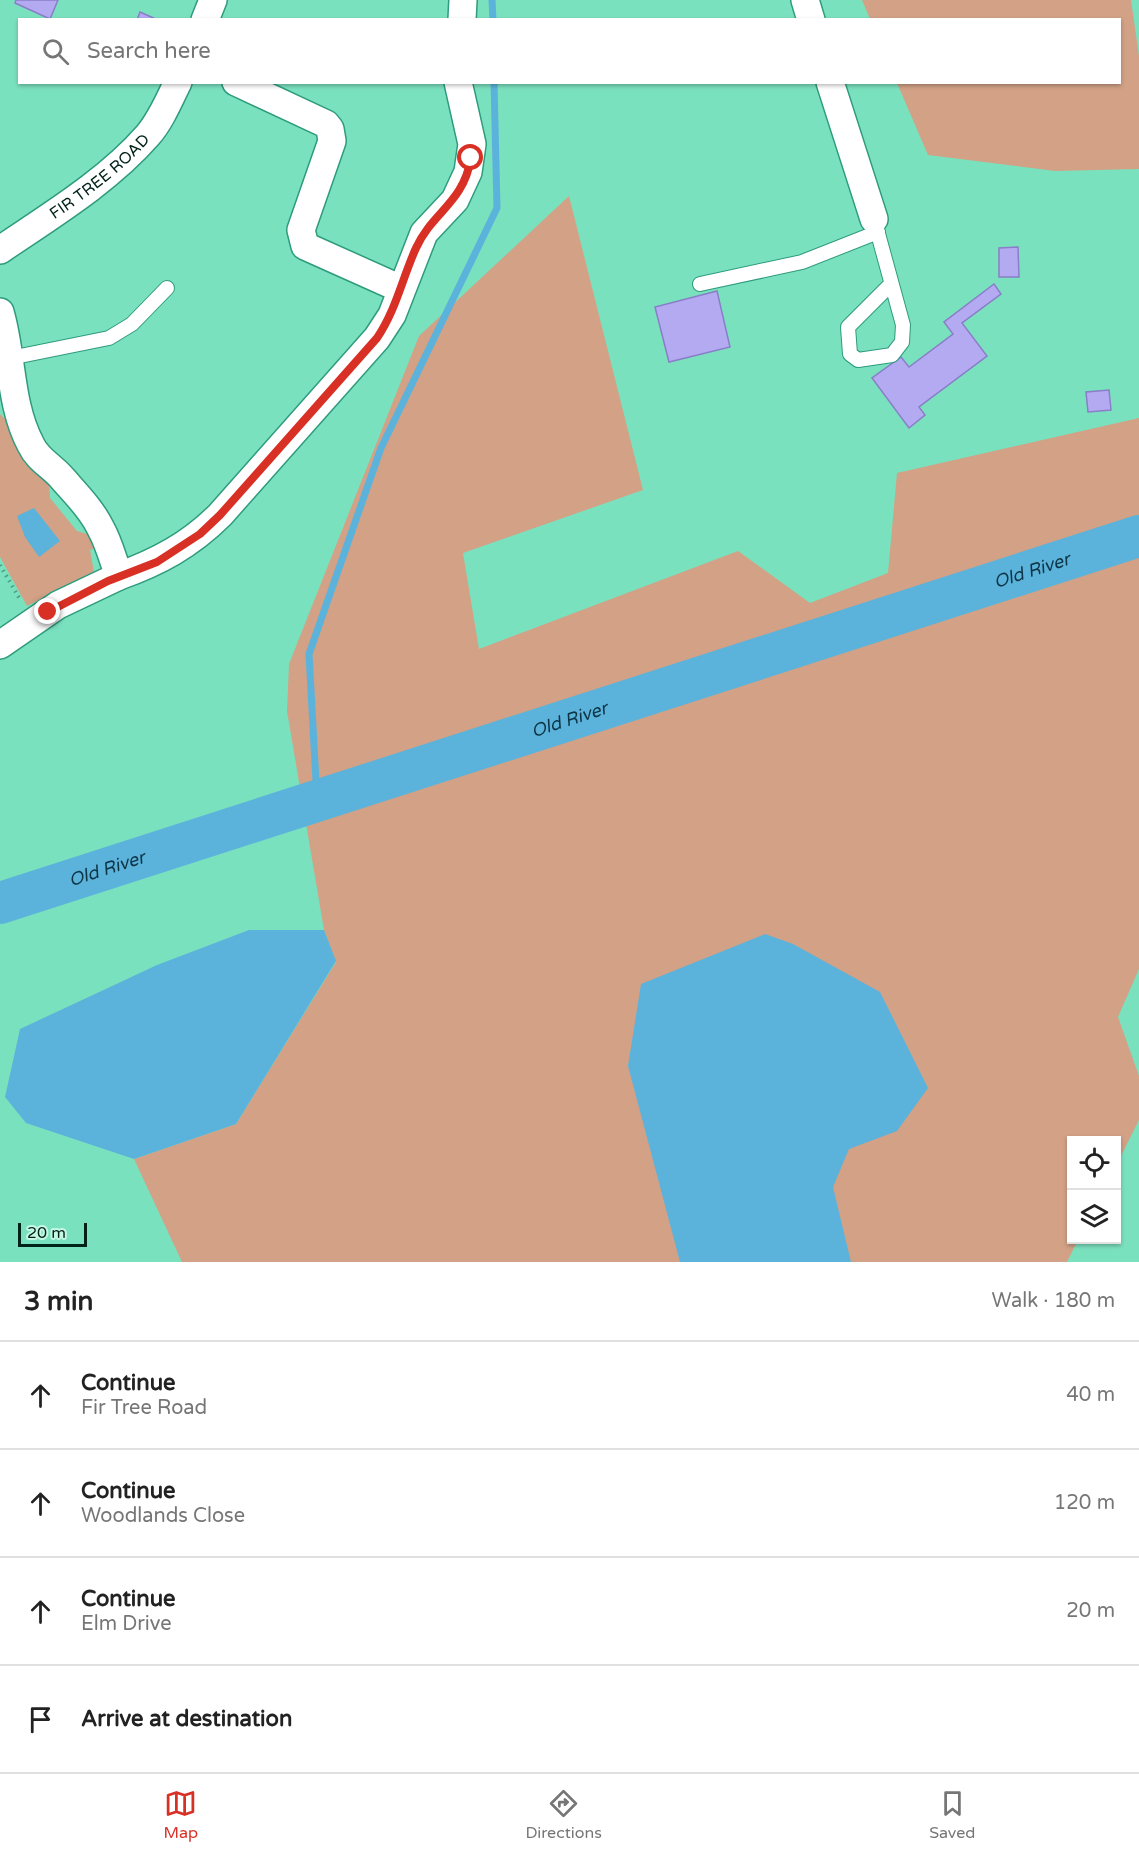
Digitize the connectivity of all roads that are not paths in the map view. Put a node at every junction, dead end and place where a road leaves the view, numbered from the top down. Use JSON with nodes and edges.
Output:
{"nodes":[{"id":1,"x":213,"y":0,"type":"edge"},
{"id":2,"x":463,"y":0,"type":"edge"},
{"id":3,"x":805,"y":0,"type":"edge"},
{"id":4,"x":206,"y":18,"type":"edge"},
{"id":5,"x":462,"y":18,"type":"edge"},
{"id":6,"x":810,"y":18,"type":"edge"},
{"id":7,"x":177,"y":84,"type":"edge"},
{"id":8,"x":240,"y":84,"type":"edge"},
{"id":9,"x":458,"y":84,"type":"edge"},
{"id":10,"x":831,"y":84,"type":"edge"},
{"id":11,"x":876,"y":226,"type":"junction"},
{"id":12,"x":0,"y":250,"type":"edge"},
{"id":13,"x":700,"y":284,"type":"dead end"},
{"id":14,"x":891,"y":284,"type":"junction"},
{"id":15,"x":167,"y":288,"type":"dead end"},
{"id":16,"x":401,"y":289,"type":"junction"},
{"id":17,"x":0,"y":312,"type":"edge"},
{"id":18,"x":10,"y":358,"type":"junction"},
{"id":19,"x":119,"y":576,"type":"junction"},
{"id":20,"x":0,"y":645,"type":"edge"}],
"edges":[{"from":1,"to":4,"type":"street"},
{"from":2,"to":5,"type":"street"},
{"from":3,"to":6,"type":"street"},
{"from":7,"to":12,"type":"street","name":"FIR TREE ROAD"},
{"from":8,"to":16,"type":"street"},
{"from":9,"to":16,"type":"street"},
{"from":10,"to":11,"type":"street"},
{"from":11,"to":13,"type":"lane"},
{"from":11,"to":14,"type":"lane"},
{"from":14,"to":14,"type":"lane"},
{"from":15,"to":18,"type":"lane"},
{"from":16,"to":19,"type":"street"},
{"from":17,"to":18,"type":"street"},
{"from":18,"to":19,"type":"street"},
{"from":19,"to":20,"type":"street"}]}
